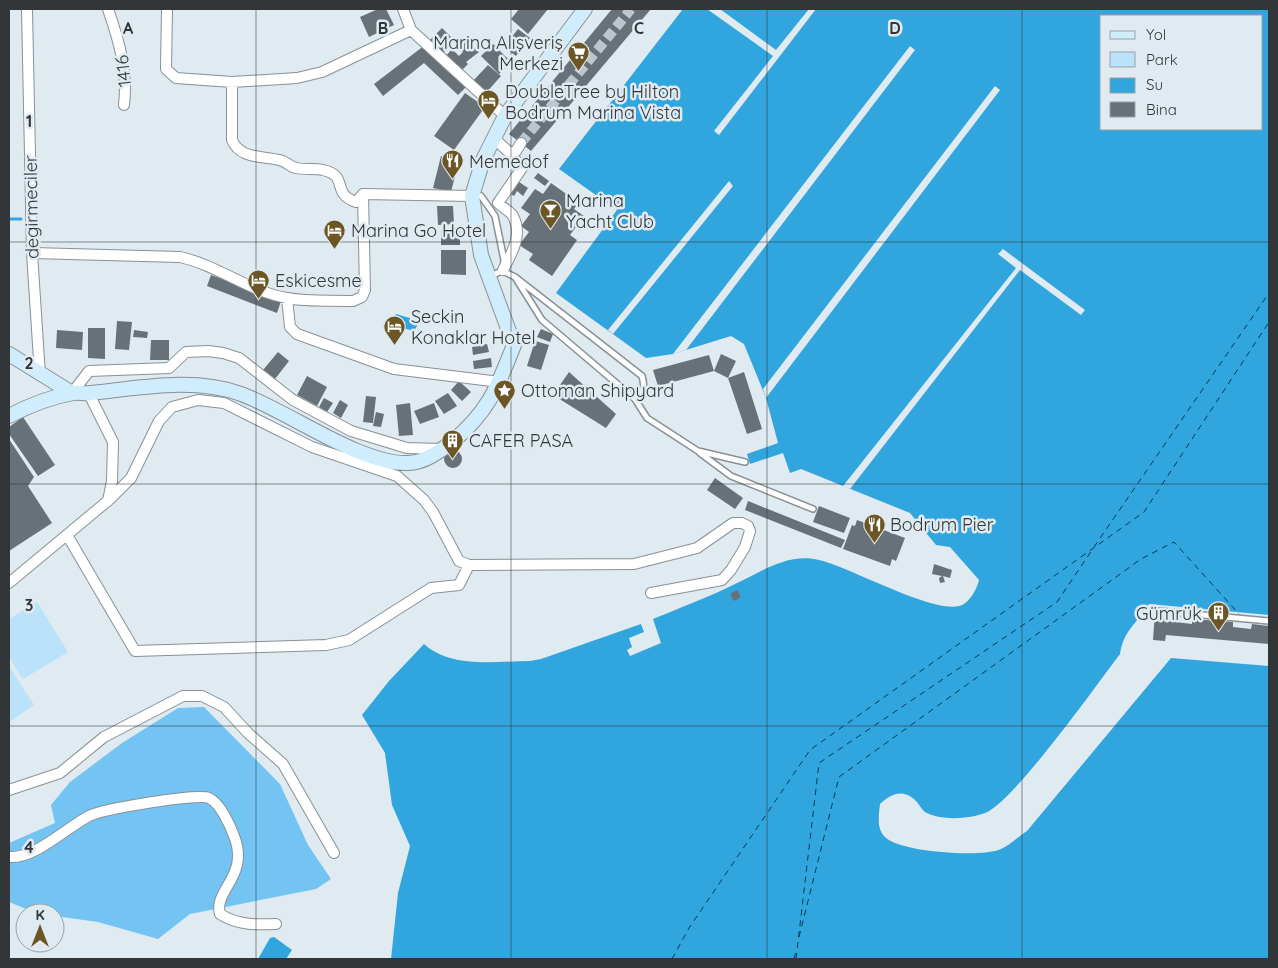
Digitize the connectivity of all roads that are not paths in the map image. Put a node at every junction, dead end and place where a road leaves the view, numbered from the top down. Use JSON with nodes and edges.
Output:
{"nodes":[{"id":1,"x":27,"y":9,"type":"edge"},
{"id":2,"x":108,"y":9,"type":"edge"},
{"id":3,"x":167,"y":9,"type":"edge"},
{"id":4,"x":403,"y":9,"type":"edge"},
{"id":5,"x":585,"y":9,"type":"edge"},
{"id":6,"x":411,"y":30,"type":"junction"},
{"id":7,"x":232,"y":82,"type":"junction"},
{"id":8,"x":124,"y":105,"type":"dead end"},
{"id":9,"x":504,"y":116,"type":"junction"},
{"id":10,"x":498,"y":142,"type":"dead end"},
{"id":11,"x":522,"y":143,"type":"tunnel mouth"},
{"id":12,"x":510,"y":153,"type":"junction"},
{"id":13,"x":364,"y":194,"type":"junction"},
{"id":14,"x":472,"y":195,"type":"junction"},
{"id":15,"x":32,"y":252,"type":"junction"},
{"id":16,"x":502,"y":270,"type":"junction"},
{"id":17,"x":515,"y":277,"type":"junction"},
{"id":18,"x":489,"y":278,"type":"junction"},
{"id":19,"x":287,"y":298,"type":"junction"},
{"id":20,"x":9,"y":354,"type":"edge"},
{"id":21,"x":40,"y":374,"type":"junction"},
{"id":22,"x":500,"y":382,"type":"junction"},
{"id":23,"x":72,"y":393,"type":"junction"},
{"id":24,"x":89,"y":394,"type":"junction"},
{"id":25,"x":635,"y":399,"type":"junction"},
{"id":26,"x":9,"y":416,"type":"edge"},
{"id":27,"x":443,"y":449,"type":"junction"},
{"id":28,"x":698,"y":451,"type":"junction"},
{"id":29,"x":745,"y":462,"type":"dead end"},
{"id":30,"x":107,"y":502,"type":"junction"},
{"id":31,"x":813,"y":508,"type":"dead end"},
{"id":32,"x":67,"y":535,"type":"junction"},
{"id":33,"x":469,"y":565,"type":"junction"},
{"id":34,"x":9,"y":584,"type":"edge"},
{"id":35,"x":651,"y":593,"type":"dead end"},
{"id":36,"x":1159,"y":611,"type":"dead end"},
{"id":37,"x":1269,"y":621,"type":"edge"},
{"id":38,"x":9,"y":790,"type":"edge"},
{"id":39,"x":334,"y":853,"type":"dead end"},
{"id":40,"x":9,"y":857,"type":"edge"},
{"id":41,"x":276,"y":924,"type":"dead end"}],
"edges":[{"from":1,"to":15,"type":"street","name":"degirmeciler"},
{"from":2,"to":8,"type":"street","name":"1416"},
{"from":3,"to":7,"type":"street"},
{"from":4,"to":6,"type":"street"},
{"from":5,"to":9,"type":"main road"},
{"from":6,"to":7,"type":"street"},
{"from":6,"to":9,"type":"street"},
{"from":7,"to":13,"type":"street"},
{"from":9,"to":14,"type":"main road"},
{"from":10,"to":12,"type":"street"},
{"from":11,"to":12,"type":"street"},
{"from":12,"to":16,"type":"street"},
{"from":13,"to":14,"type":"street"},
{"from":13,"to":19,"type":"street"},
{"from":14,"to":16,"type":"lane"},
{"from":14,"to":18,"type":"main road"},
{"from":15,"to":19,"type":"street"},
{"from":15,"to":21,"type":"street","name":"degirmeciler"},
{"from":16,"to":17,"type":"lane"},
{"from":16,"to":18,"type":"lane"},
{"from":17,"to":25,"type":"lane"},
{"from":17,"to":25,"type":"lane"},
{"from":18,"to":22,"type":"main road"},
{"from":19,"to":22,"type":"street"},
{"from":20,"to":21,"type":"main road"},
{"from":21,"to":23,"type":"main road"},
{"from":22,"to":27,"type":"main road"},
{"from":23,"to":24,"type":"main road"},
{"from":23,"to":26,"type":"main road"},
{"from":23,"to":27,"type":"street"},
{"from":24,"to":27,"type":"main road"},
{"from":24,"to":30,"type":"street"},
{"from":25,"to":28,"type":"lane"},
{"from":28,"to":29,"type":"lane"},
{"from":28,"to":31,"type":"lane"},
{"from":30,"to":32,"type":"street"},
{"from":30,"to":33,"type":"street"},
{"from":32,"to":33,"type":"street"},
{"from":32,"to":34,"type":"street"},
{"from":33,"to":35,"type":"street"},
{"from":36,"to":37,"type":"lane"},
{"from":38,"to":39,"type":"street"},
{"from":40,"to":41,"type":"street"}]}
